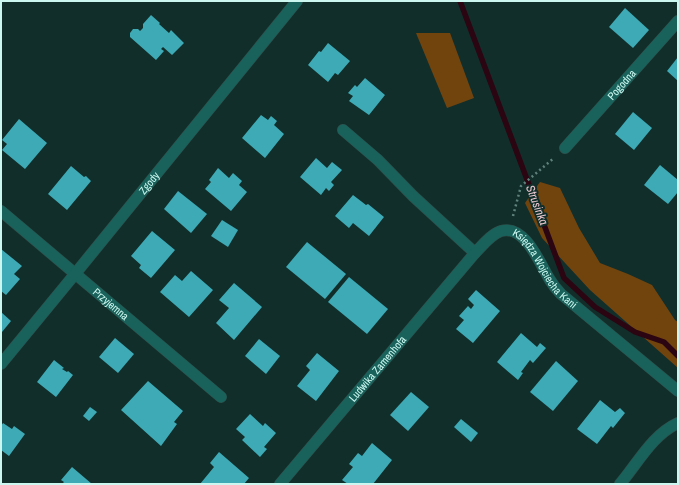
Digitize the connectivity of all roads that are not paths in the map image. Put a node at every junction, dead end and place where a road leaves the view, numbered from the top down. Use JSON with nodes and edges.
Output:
{"nodes":[{"id":1,"x":297,"y":1,"type":"edge"},
{"id":2,"x":678,"y":20,"type":"edge"},
{"id":3,"x":343,"y":130,"type":"dead end"},
{"id":4,"x":565,"y":148,"type":"road end"},
{"id":5,"x":1,"y":211,"type":"edge"},
{"id":6,"x":476,"y":253,"type":"junction"},
{"id":7,"x":75,"y":274,"type":"junction"},
{"id":8,"x":1,"y":364,"type":"edge"},
{"id":9,"x":678,"y":391,"type":"edge"},
{"id":10,"x":221,"y":397,"type":"dead end"},
{"id":11,"x":678,"y":423,"type":"edge"},
{"id":12,"x":280,"y":484,"type":"edge"},
{"id":13,"x":620,"y":484,"type":"edge"}],
"edges":[{"from":1,"to":7,"type":"street","name":"Zgody"},
{"from":2,"to":4,"type":"street","name":"Pogodna"},
{"from":3,"to":6,"type":"street"},
{"from":5,"to":7,"type":"street","name":"Przyjemna"},
{"from":6,"to":9,"type":"street","name":"Księdza Wojciecha Kani"},
{"from":6,"to":12,"type":"street","name":"Ludwika Zamenhofa"},
{"from":7,"to":8,"type":"street","name":"Zgody"},
{"from":7,"to":10,"type":"street","name":"Przyjemna"},
{"from":11,"to":13,"type":"street"}]}
